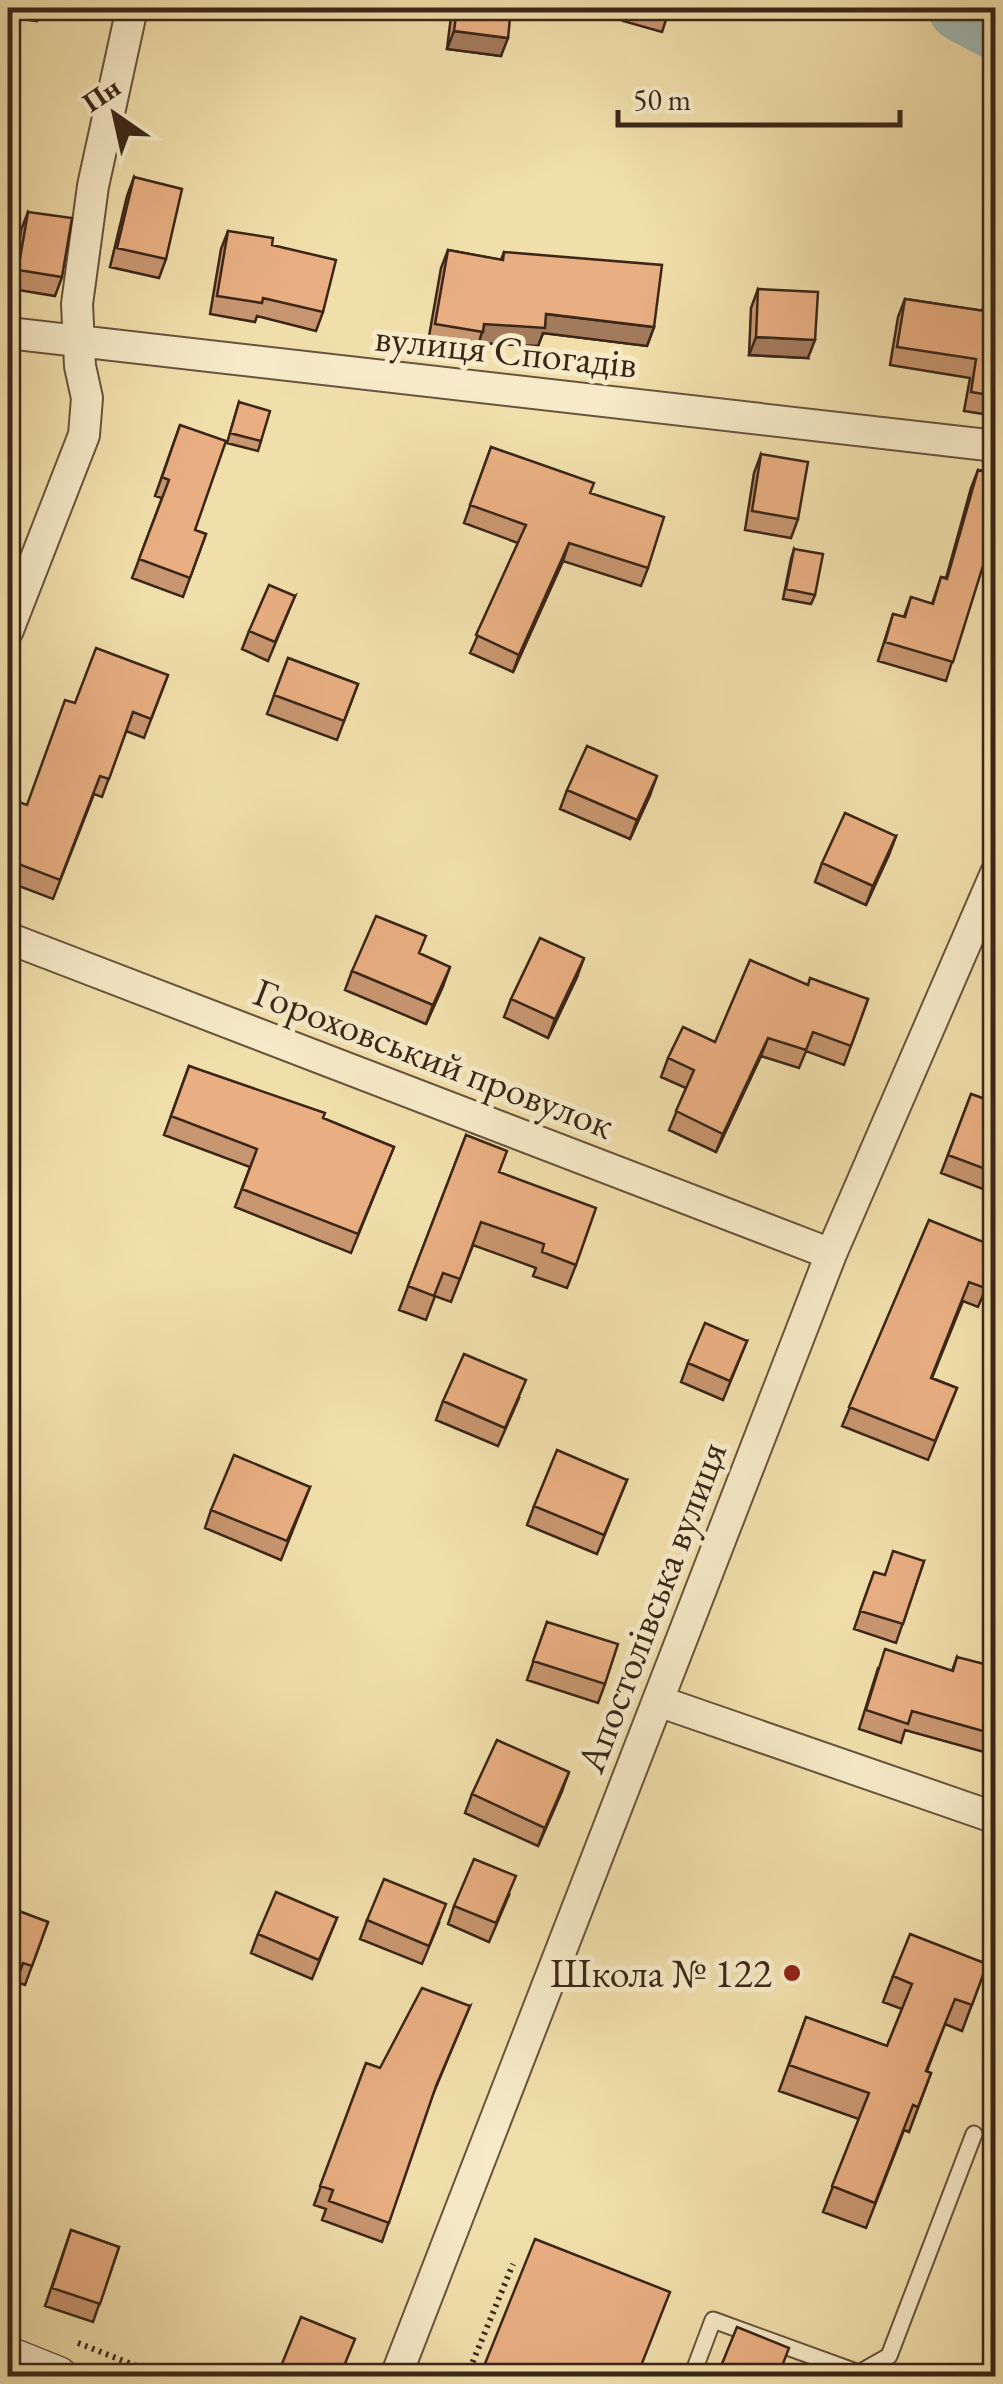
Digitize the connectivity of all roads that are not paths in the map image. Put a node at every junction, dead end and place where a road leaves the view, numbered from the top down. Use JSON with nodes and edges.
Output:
{"nodes":[{"id":1,"x":132,"y":8,"type":"edge"},
{"id":2,"x":8,"y":333,"type":"edge"},
{"id":3,"x":80,"y":342,"type":"junction"},
{"id":4,"x":996,"y":446,"type":"edge"},
{"id":5,"x":8,"y":630,"type":"edge"},
{"id":6,"x":996,"y":873,"type":"edge"},
{"id":7,"x":8,"y":938,"type":"edge"},
{"id":8,"x":831,"y":1254,"type":"junction"},
{"id":9,"x":658,"y":1701,"type":"junction"},
{"id":10,"x":996,"y":1818,"type":"edge"},
{"id":11,"x":974,"y":2134,"type":"dead end"},
{"id":12,"x":8,"y":2356,"type":"edge"},
{"id":13,"x":58,"y":2376,"type":"edge"},
{"id":14,"x":396,"y":2376,"type":"edge"},
{"id":15,"x":692,"y":2376,"type":"edge"}],
"edges":[{"from":1,"to":3,"type":"street"},
{"from":2,"to":3,"type":"street","name":"вулиця Спогадів"},
{"from":3,"to":4,"type":"street","name":"вулиця Спогадів"},
{"from":3,"to":5,"type":"street"},
{"from":6,"to":8,"type":"street","name":"Апостолівська вулиця"},
{"from":7,"to":8,"type":"street","name":"Гороховський провулок"},
{"from":8,"to":9,"type":"street","name":"Апостолівська вулиця"},
{"from":9,"to":10,"type":"street"},
{"from":9,"to":14,"type":"street","name":"Апостолівська вулиця"},
{"from":11,"to":15,"type":"lane"},
{"from":12,"to":13,"type":"street"}]}
